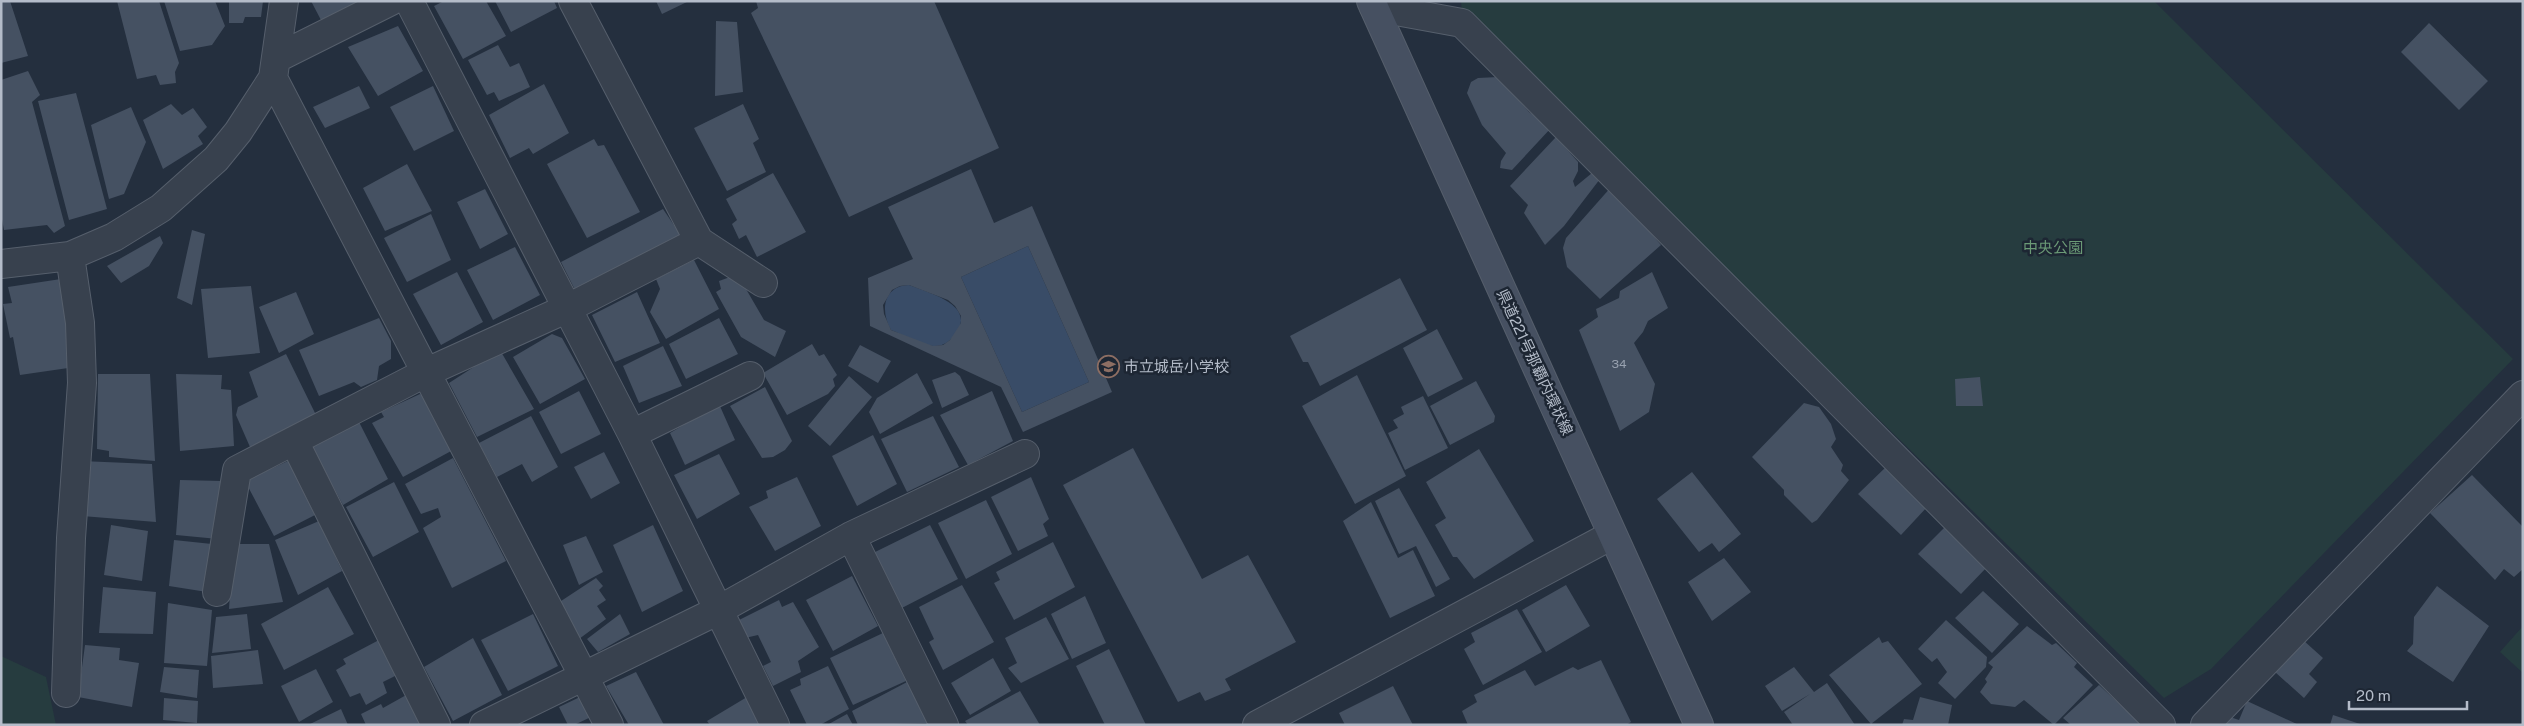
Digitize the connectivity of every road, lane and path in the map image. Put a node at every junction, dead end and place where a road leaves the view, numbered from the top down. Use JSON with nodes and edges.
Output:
{"nodes":[{"id":1,"x":284,"y":1,"type":"edge"},
{"id":2,"x":391,"y":1,"type":"edge"},
{"id":3,"x":409,"y":1,"type":"edge"},
{"id":4,"x":573,"y":1,"type":"edge"},
{"id":5,"x":1375,"y":3,"type":"edge"},
{"id":6,"x":275,"y":68,"type":"junction"},
{"id":7,"x":699,"y":241,"type":"junction"},
{"id":8,"x":70,"y":256,"type":"junction"},
{"id":9,"x":1,"y":264,"type":"edge"},
{"id":10,"x":763,"y":283,"type":"dead end"},
{"id":11,"x":568,"y":308,"type":"junction"},
{"id":12,"x":426,"y":372,"type":"junction"},
{"id":13,"x":750,"y":376,"type":"dead end"},
{"id":14,"x":2523,"y":395,"type":"edge"},
{"id":15,"x":632,"y":434,"type":"junction"},
{"id":16,"x":294,"y":441,"type":"junction"},
{"id":17,"x":1025,"y":454,"type":"dead end"},
{"id":18,"x":1612,"y":534,"type":"junction"},
{"id":19,"x":851,"y":536,"type":"junction"},
{"id":20,"x":218,"y":592,"type":"dead end"},
{"id":21,"x":717,"y":611,"type":"junction"},
{"id":22,"x":583,"y":676,"type":"junction"},
{"id":23,"x":66,"y":693,"type":"dead end"},
{"id":24,"x":1272,"y":721,"type":"edge"},
{"id":25,"x":436,"y":725,"type":"edge"},
{"id":26,"x":484,"y":725,"type":"edge"},
{"id":27,"x":608,"y":725,"type":"edge"},
{"id":28,"x":775,"y":725,"type":"edge"},
{"id":29,"x":944,"y":725,"type":"edge"},
{"id":30,"x":1699,"y":725,"type":"edge"},
{"id":31,"x":2161,"y":725,"type":"edge"},
{"id":32,"x":2205,"y":725,"type":"edge"}],
"edges":[{"from":1,"to":6,"type":"street"},
{"from":2,"to":6,"type":"street"},
{"from":3,"to":11,"type":"street"},
{"from":4,"to":7,"type":"street"},
{"from":5,"to":18,"type":"main road","name":"県道221号那覇内環状線"},
{"from":5,"to":31,"type":"street"},
{"from":6,"to":8,"type":"street"},
{"from":6,"to":12,"type":"street"},
{"from":7,"to":10,"type":"street"},
{"from":7,"to":11,"type":"street"},
{"from":8,"to":9,"type":"street"},
{"from":8,"to":23,"type":"street"},
{"from":11,"to":12,"type":"street"},
{"from":11,"to":15,"type":"street"},
{"from":12,"to":16,"type":"street"},
{"from":12,"to":22,"type":"street"},
{"from":13,"to":15,"type":"street"},
{"from":14,"to":32,"type":"street"},
{"from":15,"to":21,"type":"street"},
{"from":16,"to":20,"type":"street"},
{"from":16,"to":25,"type":"street"},
{"from":17,"to":19,"type":"street"},
{"from":18,"to":24,"type":"street"},
{"from":18,"to":30,"type":"main road","name":"県道221号那覇内環状線"},
{"from":19,"to":21,"type":"street"},
{"from":19,"to":29,"type":"street"},
{"from":21,"to":22,"type":"street"},
{"from":21,"to":28,"type":"street"},
{"from":22,"to":26,"type":"street"},
{"from":22,"to":27,"type":"street"}]}
